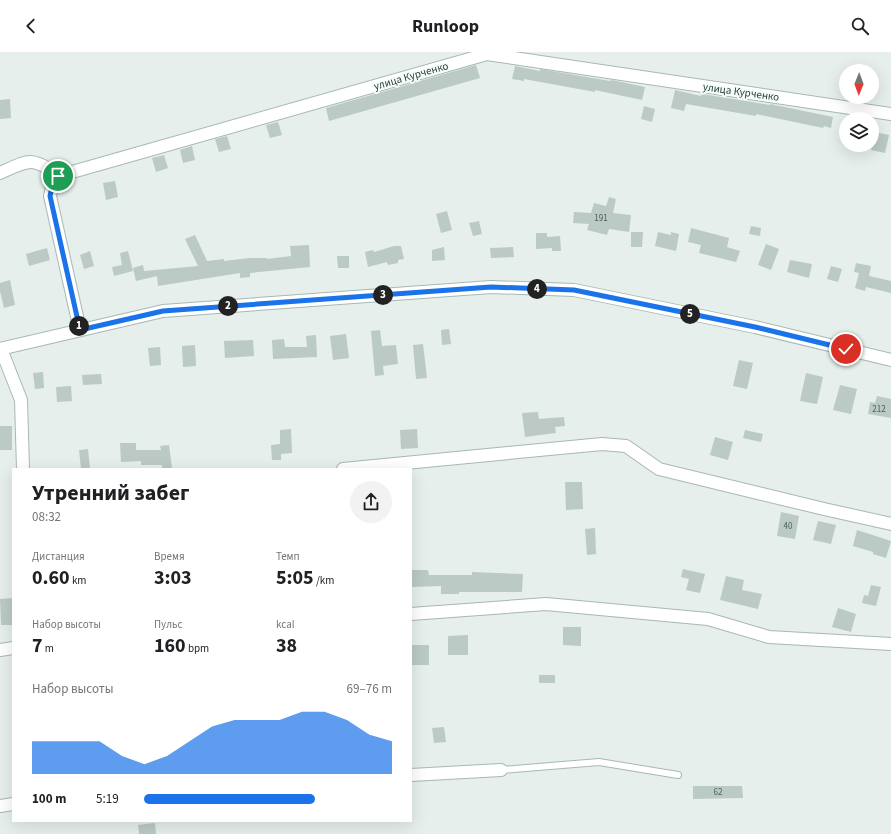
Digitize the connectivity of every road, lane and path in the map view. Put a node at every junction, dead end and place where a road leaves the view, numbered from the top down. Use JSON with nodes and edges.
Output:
{"nodes":[{"id":1,"x":891,"y":114,"type":"edge"},
{"id":2,"x":0,"y":173,"type":"edge"},
{"id":3,"x":58,"y":176,"type":"junction"},
{"id":4,"x":80,"y":330,"type":"junction"},
{"id":5,"x":0,"y":349,"type":"edge"},
{"id":6,"x":891,"y":360,"type":"edge"},
{"id":7,"x":23,"y":468,"type":"edge"},
{"id":8,"x":353,"y":468,"type":"edge"},
{"id":9,"x":891,"y":524,"type":"edge"},
{"id":10,"x":412,"y":614,"type":"edge"},
{"id":11,"x":891,"y":644,"type":"edge"},
{"id":12,"x":12,"y":648,"type":"edge"},
{"id":13,"x":0,"y":650,"type":"edge"},
{"id":14,"x":501,"y":770,"type":"joint"},
{"id":15,"x":412,"y":775,"type":"edge"},
{"id":16,"x":678,"y":775,"type":"dead end"},
{"id":17,"x":12,"y":804,"type":"edge"},
{"id":18,"x":0,"y":806,"type":"edge"}],
"edges":[{"from":1,"to":3,"type":"street","name":"улица Курченко"},
{"from":2,"to":3,"type":"street"},
{"from":3,"to":4,"type":"street"},
{"from":4,"to":5,"type":"street"},
{"from":4,"to":6,"type":"street"},
{"from":5,"to":7,"type":"street"},
{"from":8,"to":9,"type":"street"},
{"from":10,"to":11,"type":"street"},
{"from":12,"to":13,"type":"street"},
{"from":14,"to":15,"type":"street"},
{"from":14,"to":16,"type":"lane"},
{"from":17,"to":18,"type":"street"}]}
